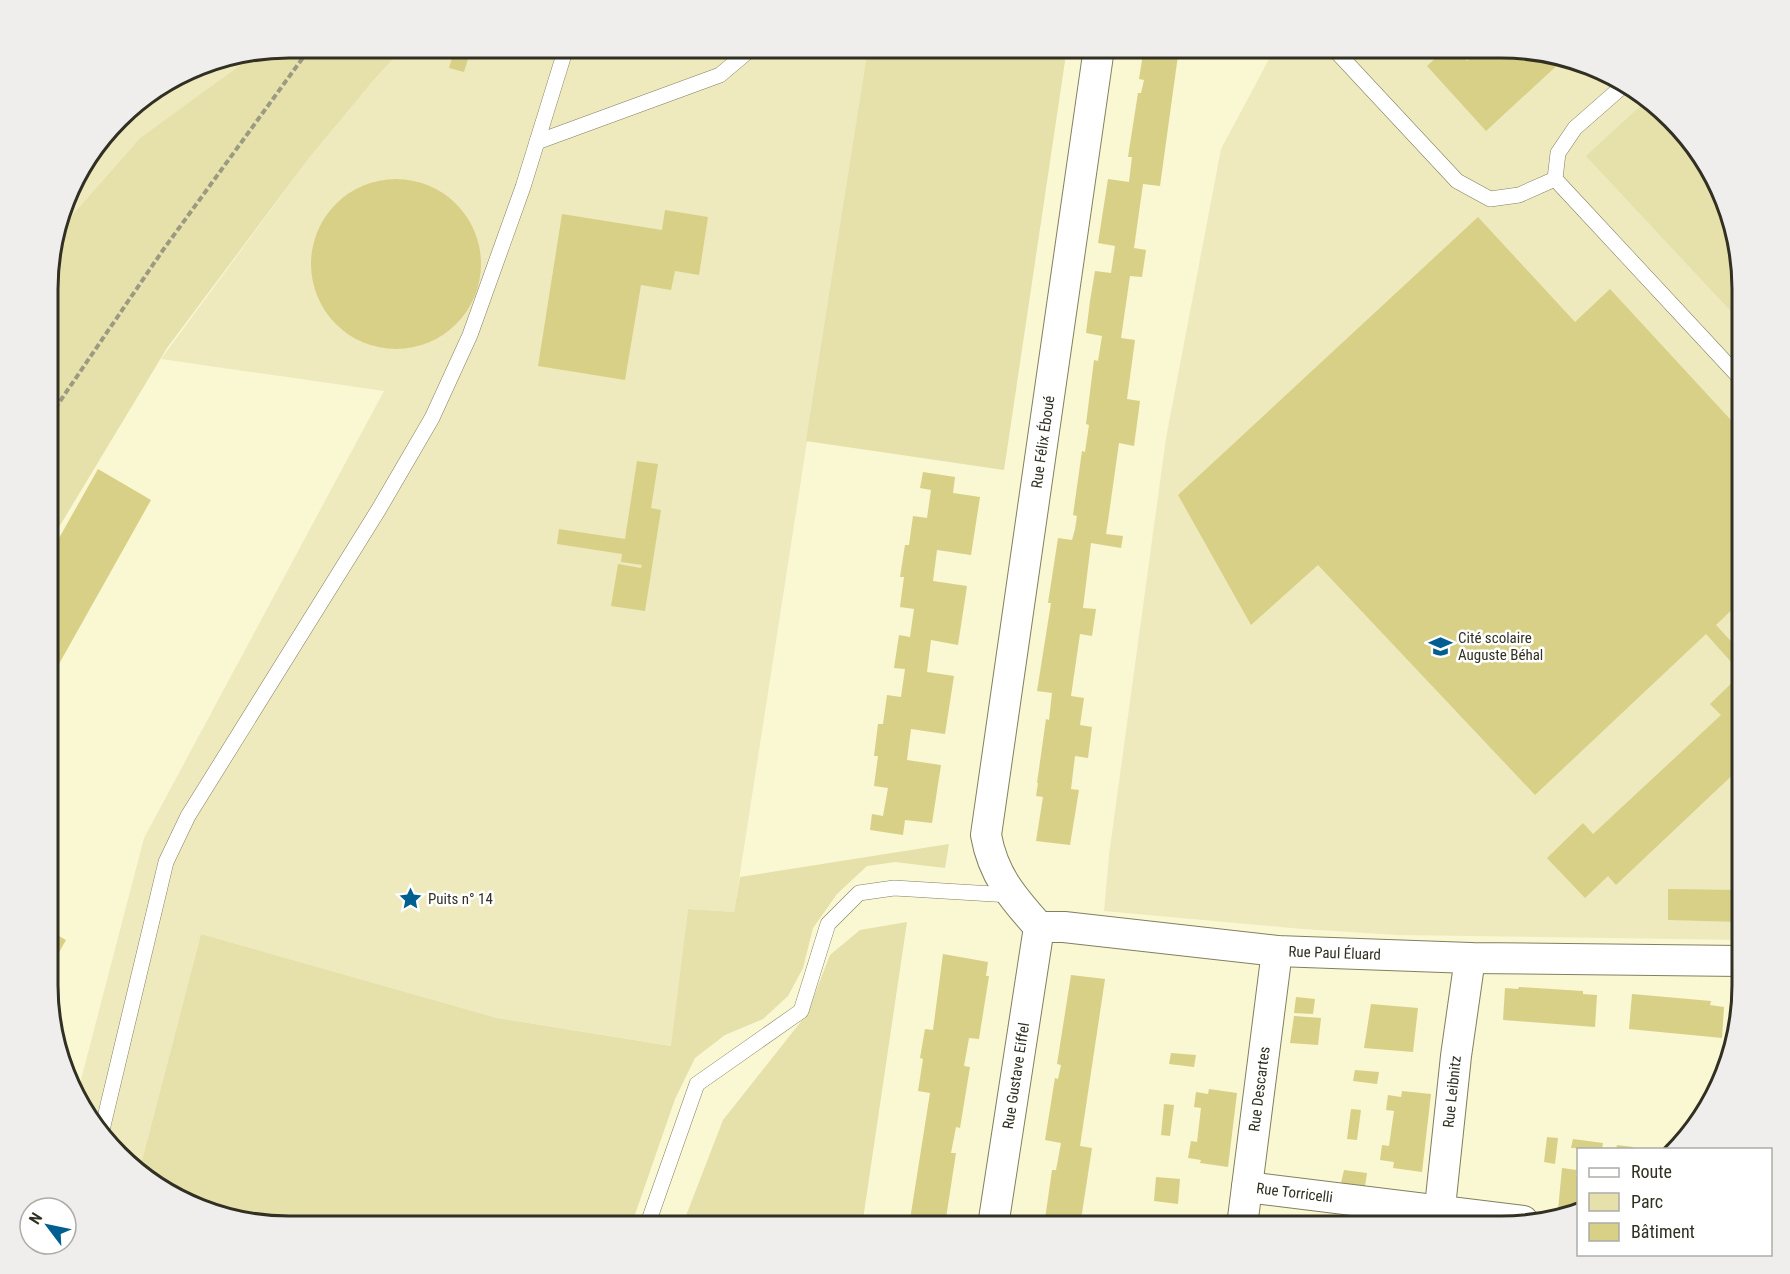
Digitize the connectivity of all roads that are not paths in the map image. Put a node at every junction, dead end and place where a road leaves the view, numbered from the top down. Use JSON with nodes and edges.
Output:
{"nodes":[{"id":1,"x":563,"y":58,"type":"edge"},
{"id":2,"x":740,"y":58,"type":"edge"},
{"id":3,"x":1098,"y":58,"type":"edge"},
{"id":4,"x":1342,"y":58,"type":"edge"},
{"id":5,"x":1617,"y":91,"type":"edge"},
{"id":6,"x":537,"y":142,"type":"junction"},
{"id":7,"x":1555,"y":179,"type":"junction"},
{"id":8,"x":1732,"y":368,"type":"edge"},
{"id":9,"x":1010,"y":895,"type":"junction"},
{"id":10,"x":1039,"y":927,"type":"junction"},
{"id":11,"x":1277,"y":951,"type":"junction"},
{"id":12,"x":1470,"y":958,"type":"junction"},
{"id":13,"x":1732,"y":961,"type":"edge"},
{"id":14,"x":104,"y":1122,"type":"edge"},
{"id":15,"x":1246,"y":1187,"type":"junction"},
{"id":16,"x":651,"y":1216,"type":"edge"},
{"id":17,"x":995,"y":1216,"type":"edge"},
{"id":18,"x":1243,"y":1216,"type":"edge"},
{"id":19,"x":1427,"y":1216,"type":"edge"},
{"id":20,"x":1439,"y":1216,"type":"edge"}],
"edges":[{"from":1,"to":6,"type":"lane"},
{"from":2,"to":6,"type":"lane"},
{"from":3,"to":9,"type":"street","name":"Rue Félix Éboué"},
{"from":4,"to":7,"type":"lane"},
{"from":5,"to":7,"type":"lane"},
{"from":6,"to":14,"type":"lane"},
{"from":7,"to":8,"type":"lane"},
{"from":9,"to":10,"type":"street"},
{"from":9,"to":16,"type":"lane"},
{"from":10,"to":11,"type":"street","name":"Rue Paul Éluard"},
{"from":10,"to":17,"type":"street","name":"Rue Gustave Eiffel"},
{"from":11,"to":12,"type":"street","name":"Rue Paul Éluard"},
{"from":11,"to":15,"type":"street","name":"Rue Descartes"},
{"from":12,"to":13,"type":"street","name":"Rue Paul Éluard"},
{"from":12,"to":20,"type":"street","name":"Rue Leibnitz"},
{"from":15,"to":18,"type":"street","name":"Rue Descartes"},
{"from":15,"to":19,"type":"street","name":"Rue Torricelli"}]}
